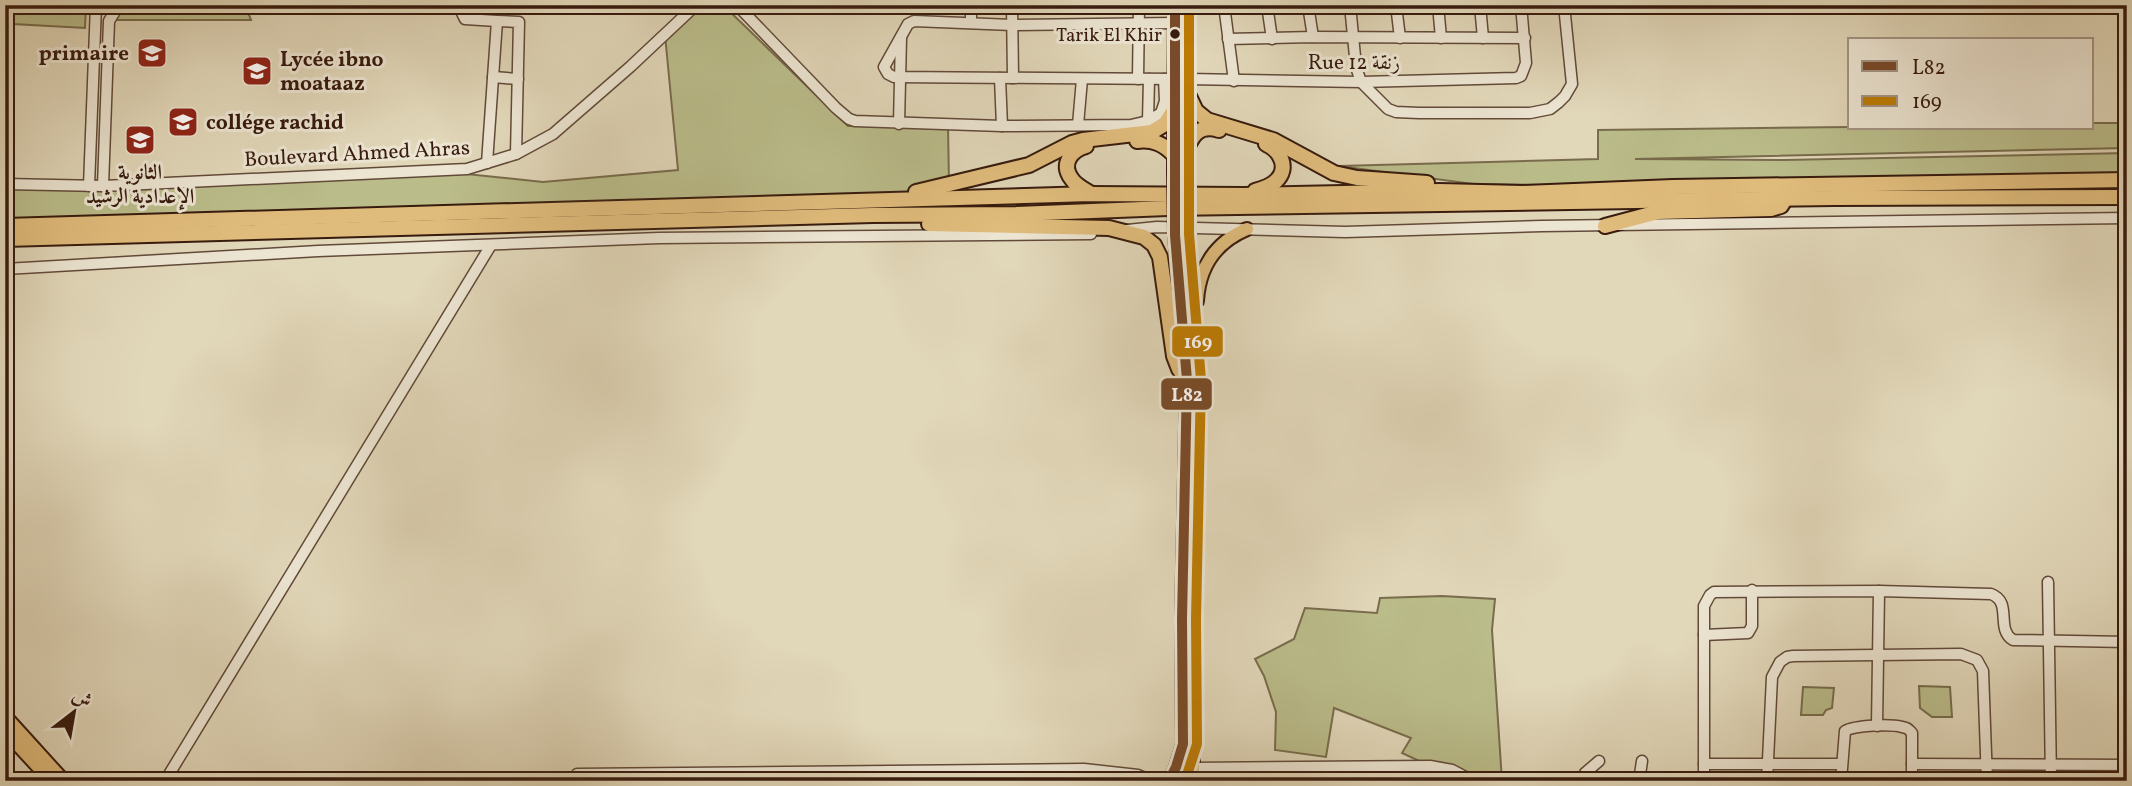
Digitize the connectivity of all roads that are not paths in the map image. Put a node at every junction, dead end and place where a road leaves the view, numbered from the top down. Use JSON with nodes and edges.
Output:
{"nodes":[{"id":1,"x":96,"y":5,"type":"edge"},
{"id":2,"x":106,"y":5,"type":"edge"},
{"id":3,"x":120,"y":5,"type":"edge"},
{"id":4,"x":462,"y":5,"type":"edge"},
{"id":5,"x":696,"y":5,"type":"edge"},
{"id":6,"x":737,"y":5,"type":"edge"},
{"id":7,"x":971,"y":5,"type":"edge"},
{"id":8,"x":1012,"y":5,"type":"edge"},
{"id":9,"x":1139,"y":5,"type":"edge"},
{"id":10,"x":1175,"y":5,"type":"edge"},
{"id":11,"x":1188,"y":5,"type":"edge"},
{"id":12,"x":1224,"y":5,"type":"edge"},
{"id":13,"x":1267,"y":5,"type":"edge"},
{"id":14,"x":1308,"y":5,"type":"edge"},
{"id":15,"x":1350,"y":5,"type":"edge"},
{"id":16,"x":1396,"y":5,"type":"edge"},
{"id":17,"x":1438,"y":5,"type":"edge"},
{"id":18,"x":1479,"y":5,"type":"edge"},
{"id":19,"x":1521,"y":5,"type":"edge"},
{"id":20,"x":1564,"y":5,"type":"edge"},
{"id":21,"x":96,"y":19,"type":"junction"},
{"id":22,"x":497,"y":21,"type":"junction"},
{"id":23,"x":971,"y":23,"type":"junction"},
{"id":24,"x":1140,"y":23,"type":"junction"},
{"id":25,"x":1175,"y":23,"type":"junction"},
{"id":26,"x":1012,"y":25,"type":"junction"},
{"id":27,"x":901,"y":36,"type":"junction"},
{"id":28,"x":1313,"y":37,"type":"junction"},
{"id":29,"x":1353,"y":38,"type":"junction"},
{"id":30,"x":1400,"y":38,"type":"junction"},
{"id":31,"x":1441,"y":38,"type":"junction"},
{"id":32,"x":1483,"y":38,"type":"junction"},
{"id":33,"x":1525,"y":38,"type":"junction"},
{"id":34,"x":1228,"y":39,"type":"junction"},
{"id":35,"x":1272,"y":39,"type":"junction"},
{"id":36,"x":494,"y":77,"type":"junction"},
{"id":37,"x":901,"y":77,"type":"junction"},
{"id":38,"x":1000,"y":78,"type":"junction"},
{"id":39,"x":1013,"y":78,"type":"junction"},
{"id":40,"x":518,"y":79,"type":"junction"},
{"id":41,"x":1082,"y":79,"type":"junction"},
{"id":42,"x":1144,"y":79,"type":"junction"},
{"id":43,"x":1234,"y":80,"type":"junction"},
{"id":44,"x":1178,"y":82,"type":"junction"},
{"id":45,"x":1362,"y":82,"type":"junction"},
{"id":46,"x":1180,"y":109,"type":"junction"},
{"id":47,"x":1148,"y":121,"type":"junction"},
{"id":48,"x":899,"y":124,"type":"junction"},
{"id":49,"x":1078,"y":125,"type":"junction"},
{"id":50,"x":1002,"y":127,"type":"junction"},
{"id":51,"x":516,"y":155,"type":"junction"},
{"id":52,"x":1179,"y":162,"type":"junction"},
{"id":53,"x":487,"y":163,"type":"junction"},
{"id":54,"x":2127,"y":180,"type":"edge"},
{"id":55,"x":5,"y":184,"type":"edge"},
{"id":56,"x":89,"y":186,"type":"junction"},
{"id":57,"x":103,"y":186,"type":"junction"},
{"id":58,"x":1522,"y":193,"type":"junction"},
{"id":59,"x":1091,"y":194,"type":"junction"},
{"id":60,"x":1244,"y":195,"type":"junction"},
{"id":61,"x":1786,"y":199,"type":"junction"},
{"id":62,"x":2127,"y":199,"type":"edge"},
{"id":63,"x":781,"y":202,"type":"junction"},
{"id":64,"x":873,"y":215,"type":"junction"},
{"id":65,"x":2127,"y":218,"type":"edge"},
{"id":66,"x":5,"y":226,"type":"edge"},
{"id":67,"x":1605,"y":226,"type":"junction"},
{"id":68,"x":1247,"y":229,"type":"junction"},
{"id":69,"x":1123,"y":231,"type":"junction"},
{"id":70,"x":1180,"y":235,"type":"junction"},
{"id":71,"x":5,"y":239,"type":"edge"},
{"id":72,"x":491,"y":245,"type":"junction"},
{"id":73,"x":5,"y":269,"type":"edge"},
{"id":74,"x":1187,"y":380,"type":"junction"},
{"id":75,"x":1194,"y":402,"type":"junction"},
{"id":76,"x":2048,"y":582,"type":"dead end"},
{"id":77,"x":1752,"y":590,"type":"junction"},
{"id":78,"x":1879,"y":591,"type":"junction"},
{"id":79,"x":1704,"y":635,"type":"junction"},
{"id":80,"x":2050,"y":642,"type":"junction"},
{"id":81,"x":2127,"y":642,"type":"edge"},
{"id":82,"x":1878,"y":655,"type":"junction"},
{"id":83,"x":5,"y":716,"type":"edge"},
{"id":84,"x":1877,"y":726,"type":"junction"},
{"id":85,"x":5,"y":732,"type":"edge"},
{"id":86,"x":1599,"y":761,"type":"dead end"},
{"id":87,"x":1642,"y":761,"type":"dead end"},
{"id":88,"x":1704,"y":764,"type":"junction"},
{"id":89,"x":1768,"y":764,"type":"junction"},
{"id":90,"x":1841,"y":764,"type":"junction"},
{"id":91,"x":1912,"y":764,"type":"junction"},
{"id":92,"x":1987,"y":764,"type":"junction"},
{"id":93,"x":2052,"y":764,"type":"junction"},
{"id":94,"x":2127,"y":765,"type":"edge"},
{"id":95,"x":1021,"y":769,"type":"junction"},
{"id":96,"x":1101,"y":770,"type":"junction"},
{"id":97,"x":577,"y":774,"type":"dead end"},
{"id":98,"x":1192,"y":775,"type":"edge"},
{"id":99,"x":1452,"y":775,"type":"edge"},
{"id":100,"x":828,"y":776,"type":"edge"},
{"id":101,"x":51,"y":781,"type":"edge"},
{"id":102,"x":64,"y":781,"type":"edge"},
{"id":103,"x":165,"y":781,"type":"edge"},
{"id":104,"x":1013,"y":781,"type":"edge"},
{"id":105,"x":1112,"y":781,"type":"edge"},
{"id":106,"x":1125,"y":781,"type":"edge"},
{"id":107,"x":1152,"y":781,"type":"edge"},
{"id":108,"x":1169,"y":781,"type":"edge"},
{"id":109,"x":1473,"y":781,"type":"edge"},
{"id":110,"x":1586,"y":781,"type":"edge"},
{"id":111,"x":1639,"y":781,"type":"edge"},
{"id":112,"x":1704,"y":781,"type":"edge"},
{"id":113,"x":1767,"y":781,"type":"edge"},
{"id":114,"x":1841,"y":781,"type":"edge"},
{"id":115,"x":1912,"y":781,"type":"edge"},
{"id":116,"x":1987,"y":781,"type":"edge"},
{"id":117,"x":2051,"y":781,"type":"edge"}],
"edges":[{"from":1,"to":21,"type":"street"},
{"from":2,"to":21,"type":"street"},
{"from":3,"to":57,"type":"street"},
{"from":4,"to":22,"type":"street"},
{"from":5,"to":51,"type":"street","name":"Boulevard Ahmed Ahras"},
{"from":6,"to":48,"type":"street"},
{"from":7,"to":23,"type":"street"},
{"from":8,"to":26,"type":"street"},
{"from":9,"to":24,"type":"street"},
{"from":10,"to":25,"type":"main road"},
{"from":11,"to":44,"type":"main road"},
{"from":12,"to":34,"type":"street"},
{"from":13,"to":35,"type":"street"},
{"from":14,"to":28,"type":"street"},
{"from":15,"to":29,"type":"street"},
{"from":16,"to":30,"type":"street"},
{"from":17,"to":31,"type":"street"},
{"from":18,"to":32,"type":"street"},
{"from":19,"to":33,"type":"street"},
{"from":20,"to":45,"type":"street"},
{"from":21,"to":56,"type":"street"},
{"from":22,"to":36,"type":"street"},
{"from":22,"to":40,"type":"street"},
{"from":23,"to":26,"type":"street"},
{"from":23,"to":27,"type":"street"},
{"from":24,"to":25,"type":"street"},
{"from":24,"to":26,"type":"street"},
{"from":24,"to":42,"type":"street"},
{"from":25,"to":44,"type":"main road"},
{"from":26,"to":39,"type":"street"},
{"from":27,"to":37,"type":"street"},
{"from":27,"to":37,"type":"street"},
{"from":28,"to":29,"type":"street"},
{"from":28,"to":35,"type":"street"},
{"from":29,"to":30,"type":"street"},
{"from":29,"to":45,"type":"street"},
{"from":30,"to":31,"type":"street"},
{"from":31,"to":32,"type":"street"},
{"from":32,"to":33,"type":"street"},
{"from":33,"to":45,"type":"street","name":"Rue 12 زنقة"},
{"from":34,"to":35,"type":"street"},
{"from":34,"to":43,"type":"street"},
{"from":36,"to":40,"type":"street"},
{"from":36,"to":53,"type":"street"},
{"from":37,"to":38,"type":"street","name":"Rue 12 زنقة"},
{"from":37,"to":48,"type":"street"},
{"from":38,"to":39,"type":"street","name":"Rue 12 زنقة"},
{"from":38,"to":50,"type":"street"},
{"from":39,"to":41,"type":"street","name":"Rue 12 زنقة"},
{"from":40,"to":51,"type":"street"},
{"from":41,"to":42,"type":"street","name":"Rue 12 زنقة"},
{"from":41,"to":49,"type":"street"},
{"from":42,"to":44,"type":"street","name":"Rue 12 زنقة"},
{"from":42,"to":47,"type":"street"},
{"from":43,"to":44,"type":"street","name":"Rue 12 زنقة"},
{"from":43,"to":45,"type":"street","name":"Rue 12 زنقة"},
{"from":44,"to":46,"type":"main road"},
{"from":44,"to":47,"type":"street"},
{"from":44,"to":58,"type":"highway"},
{"from":46,"to":52,"type":"main road"},
{"from":46,"to":63,"type":"highway"},
{"from":47,"to":49,"type":"street"},
{"from":48,"to":50,"type":"street"},
{"from":49,"to":50,"type":"street"},
{"from":51,"to":53,"type":"street","name":"Boulevard Ahmed Ahras"},
{"from":52,"to":59,"type":"highway"},
{"from":52,"to":60,"type":"highway"},
{"from":52,"to":70,"type":"main road","bridge":true},
{"from":53,"to":57,"type":"street","name":"Boulevard Ahmed Ahras"},
{"from":54,"to":58,"type":"highway"},
{"from":55,"to":56,"type":"street","name":"Boulevard Ahmed Ahras"},
{"from":56,"to":57,"type":"street","name":"Boulevard Ahmed Ahras"},
{"from":58,"to":60,"type":"highway"},
{"from":59,"to":60,"type":"highway"},
{"from":59,"to":63,"type":"highway"},
{"from":61,"to":62,"type":"highway"},
{"from":61,"to":64,"type":"highway"},
{"from":61,"to":67,"type":"highway"},
{"from":63,"to":66,"type":"highway"},
{"from":64,"to":69,"type":"highway"},
{"from":64,"to":71,"type":"highway"},
{"from":65,"to":67,"type":"street"},
{"from":67,"to":68,"type":"street"},
{"from":68,"to":69,"type":"street"},
{"from":68,"to":75,"type":"main road"},
{"from":69,"to":72,"type":"street"},
{"from":69,"to":74,"type":"highway"},
{"from":70,"to":74,"type":"main road"},
{"from":70,"to":75,"type":"main road"},
{"from":72,"to":73,"type":"street"},
{"from":72,"to":103,"type":"street"},
{"from":74,"to":108,"type":"main road"},
{"from":75,"to":98,"type":"main road"},
{"from":76,"to":80,"type":"street"},
{"from":77,"to":78,"type":"street"},
{"from":77,"to":79,"type":"street"},
{"from":77,"to":79,"type":"street"},
{"from":78,"to":80,"type":"street"},
{"from":78,"to":82,"type":"street"},
{"from":79,"to":88,"type":"street"},
{"from":80,"to":81,"type":"street"},
{"from":80,"to":93,"type":"street"},
{"from":82,"to":84,"type":"street"},
{"from":82,"to":89,"type":"street"},
{"from":82,"to":92,"type":"street"},
{"from":83,"to":102,"type":"main road"},
{"from":84,"to":90,"type":"street"},
{"from":84,"to":91,"type":"street"},
{"from":85,"to":101,"type":"main road"},
{"from":86,"to":110,"type":"street"},
{"from":87,"to":111,"type":"street"},
{"from":88,"to":89,"type":"street"},
{"from":88,"to":112,"type":"street"},
{"from":89,"to":90,"type":"street"},
{"from":89,"to":113,"type":"street"},
{"from":90,"to":114,"type":"street"},
{"from":91,"to":92,"type":"street"},
{"from":91,"to":115,"type":"street"},
{"from":92,"to":93,"type":"street"},
{"from":92,"to":116,"type":"street"},
{"from":93,"to":94,"type":"street"},
{"from":93,"to":117,"type":"street"},
{"from":95,"to":96,"type":"street"},
{"from":95,"to":100,"type":"street"},
{"from":95,"to":104,"type":"street"},
{"from":96,"to":105,"type":"street"},
{"from":96,"to":106,"type":"street"},
{"from":96,"to":107,"type":"street"},
{"from":97,"to":100,"type":"street"},
{"from":98,"to":99,"type":"street"},
{"from":99,"to":109,"type":"street"}]}
